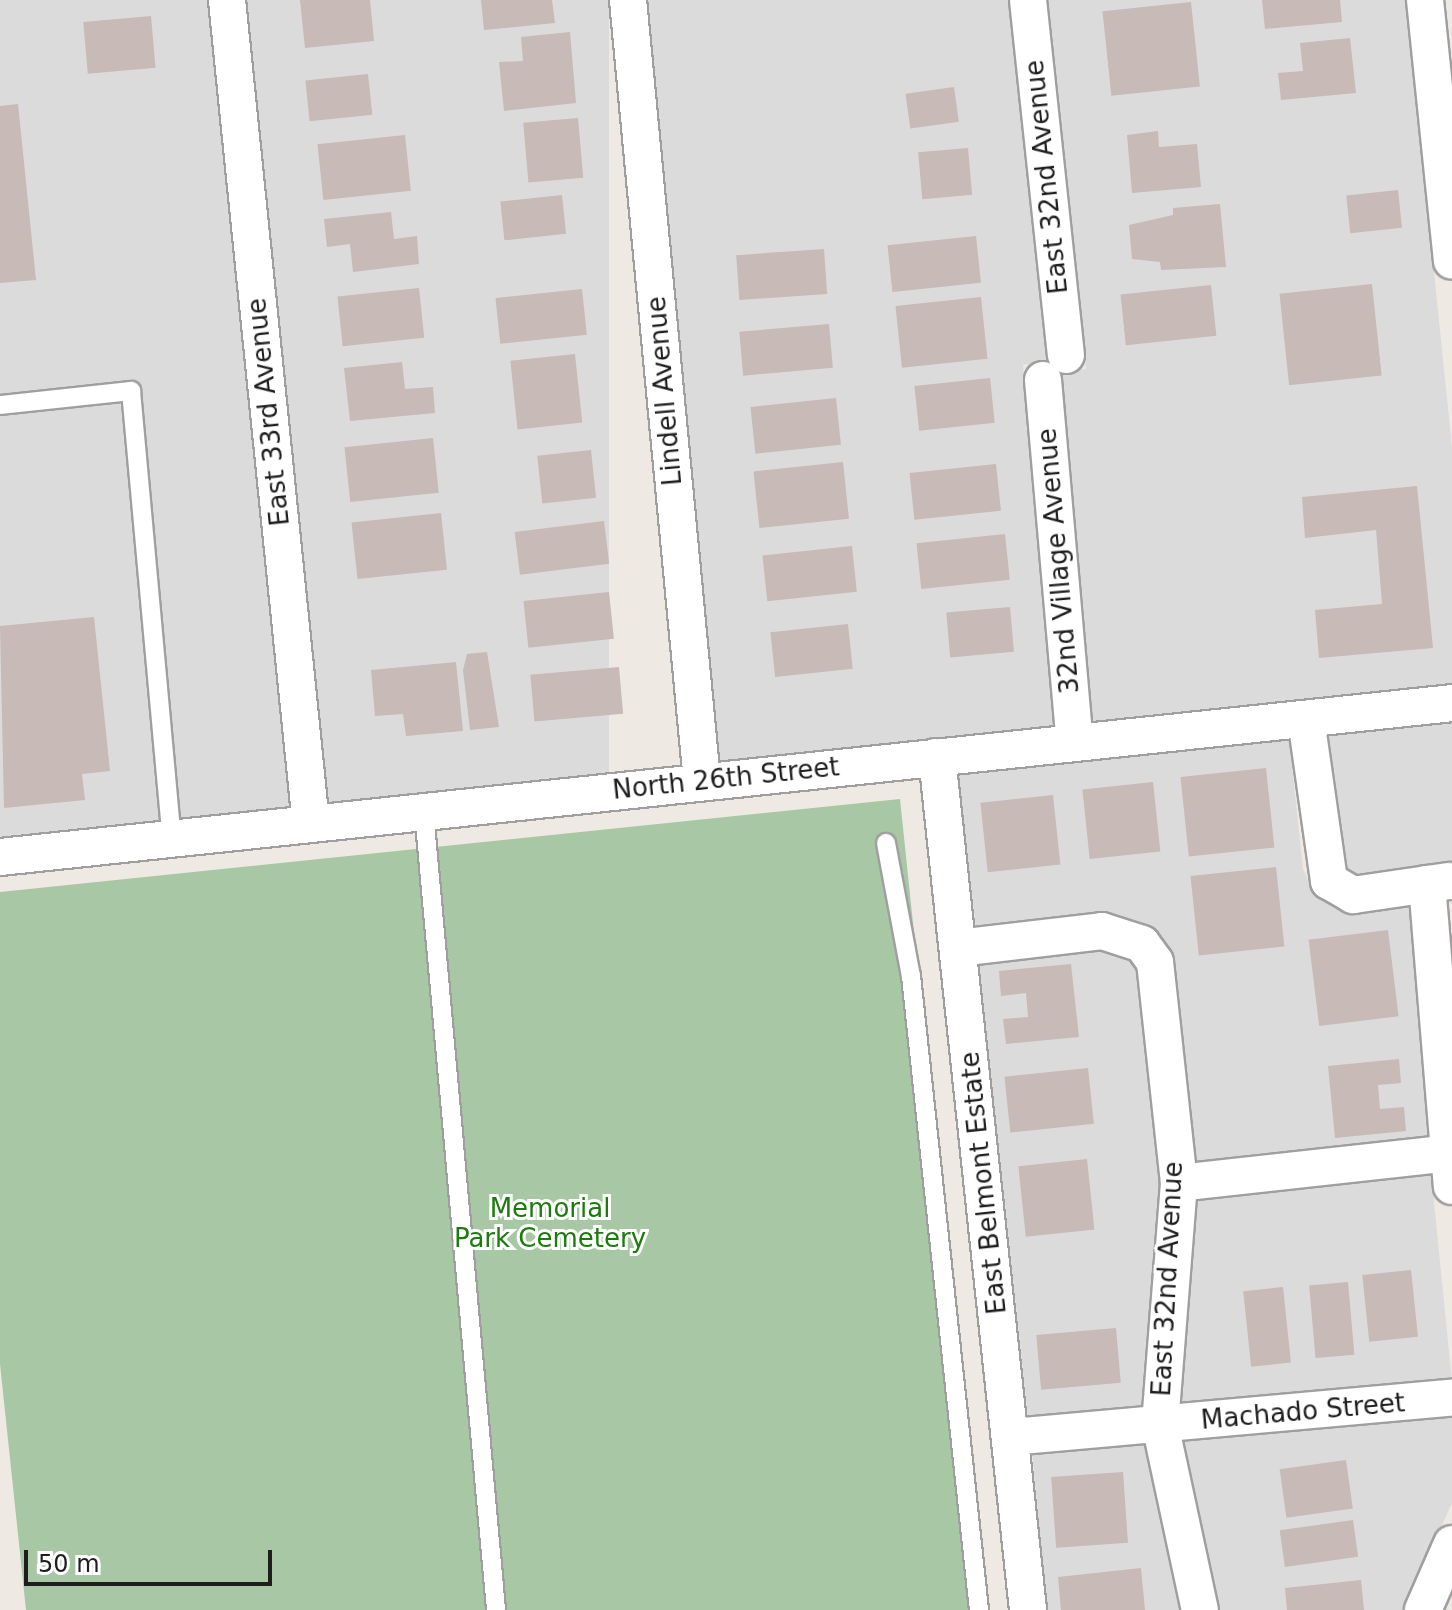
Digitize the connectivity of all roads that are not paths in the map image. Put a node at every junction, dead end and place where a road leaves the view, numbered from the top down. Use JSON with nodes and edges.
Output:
{"nodes":[{"id":1,"x":227,"y":0,"type":"edge"},
{"id":2,"x":628,"y":0,"type":"edge"},
{"id":3,"x":1028,"y":0,"type":"edge"},
{"id":4,"x":1425,"y":0,"type":"edge"},
{"id":5,"x":1452,"y":261,"type":"edge"},
{"id":6,"x":1054,"y":367,"type":"joint"},
{"id":7,"x":0,"y":405,"type":"edge"},
{"id":8,"x":1452,"y":703,"type":"edge"},
{"id":9,"x":1306,"y":719,"type":"junction"},
{"id":10,"x":1075,"y":743,"type":"junction"},
{"id":11,"x":937,"y":757,"type":"junction"},
{"id":12,"x":702,"y":781,"type":"junction"},
{"id":13,"x":424,"y":812,"type":"junction"},
{"id":14,"x":311,"y":824,"type":"junction"},
{"id":15,"x":172,"y":839,"type":"junction"},
{"id":16,"x":886,"y":843,"type":"dead end"},
{"id":17,"x":0,"y":857,"type":"edge"},
{"id":18,"x":1440,"y":882,"type":"edge"},
{"id":19,"x":958,"y":948,"type":"junction"},
{"id":20,"x":1451,"y":1164,"type":"edge"},
{"id":21,"x":1179,"y":1183,"type":"junction"},
{"id":22,"x":1452,"y":1398,"type":"edge"},
{"id":23,"x":1160,"y":1424,"type":"junction"},
{"id":24,"x":1011,"y":1437,"type":"junction"},
{"id":25,"x":1452,"y":1544,"type":"edge"},
{"id":26,"x":496,"y":1610,"type":"edge"},
{"id":27,"x":979,"y":1610,"type":"edge"},
{"id":28,"x":1028,"y":1610,"type":"edge"},
{"id":29,"x":1200,"y":1610,"type":"edge"},
{"id":30,"x":1423,"y":1610,"type":"edge"}],
"edges":[{"from":1,"to":14,"type":"street","name":"East 33rd Avenue"},
{"from":2,"to":12,"type":"street","name":"Lindell Avenue"},
{"from":3,"to":6,"type":"street","name":"East 32nd Avenue"},
{"from":4,"to":5,"type":"street"},
{"from":6,"to":10,"type":"street","name":"32nd Village Avenue"},
{"from":7,"to":15,"type":"lane"},
{"from":8,"to":9,"type":"street","name":"North 26th Street"},
{"from":9,"to":10,"type":"street","name":"North 26th Street"},
{"from":9,"to":18,"type":"street"},
{"from":10,"to":11,"type":"street","name":"North 26th Street"},
{"from":11,"to":12,"type":"street","name":"North 26th Street"},
{"from":11,"to":19,"type":"street","name":"East Belmont Estate"},
{"from":12,"to":13,"type":"street","name":"North 26th Street"},
{"from":13,"to":14,"type":"street","name":"North 26th Street"},
{"from":13,"to":26,"type":"lane"},
{"from":14,"to":15,"type":"street","name":"North 26th Street"},
{"from":15,"to":17,"type":"street","name":"North 26th Street"},
{"from":16,"to":27,"type":"lane"},
{"from":18,"to":20,"type":"street"},
{"from":19,"to":21,"type":"street","name":"East 32nd Avenue"},
{"from":19,"to":24,"type":"street","name":"East Belmont Estate"},
{"from":20,"to":21,"type":"street"},
{"from":21,"to":23,"type":"street","name":"East 32nd Avenue"},
{"from":22,"to":23,"type":"street","name":"Machado Street"},
{"from":23,"to":24,"type":"street","name":"Machado Street"},
{"from":23,"to":29,"type":"street","name":"East 32nd Avenue"},
{"from":24,"to":28,"type":"street","name":"East Belmont Estate"},
{"from":25,"to":30,"type":"street"}]}
